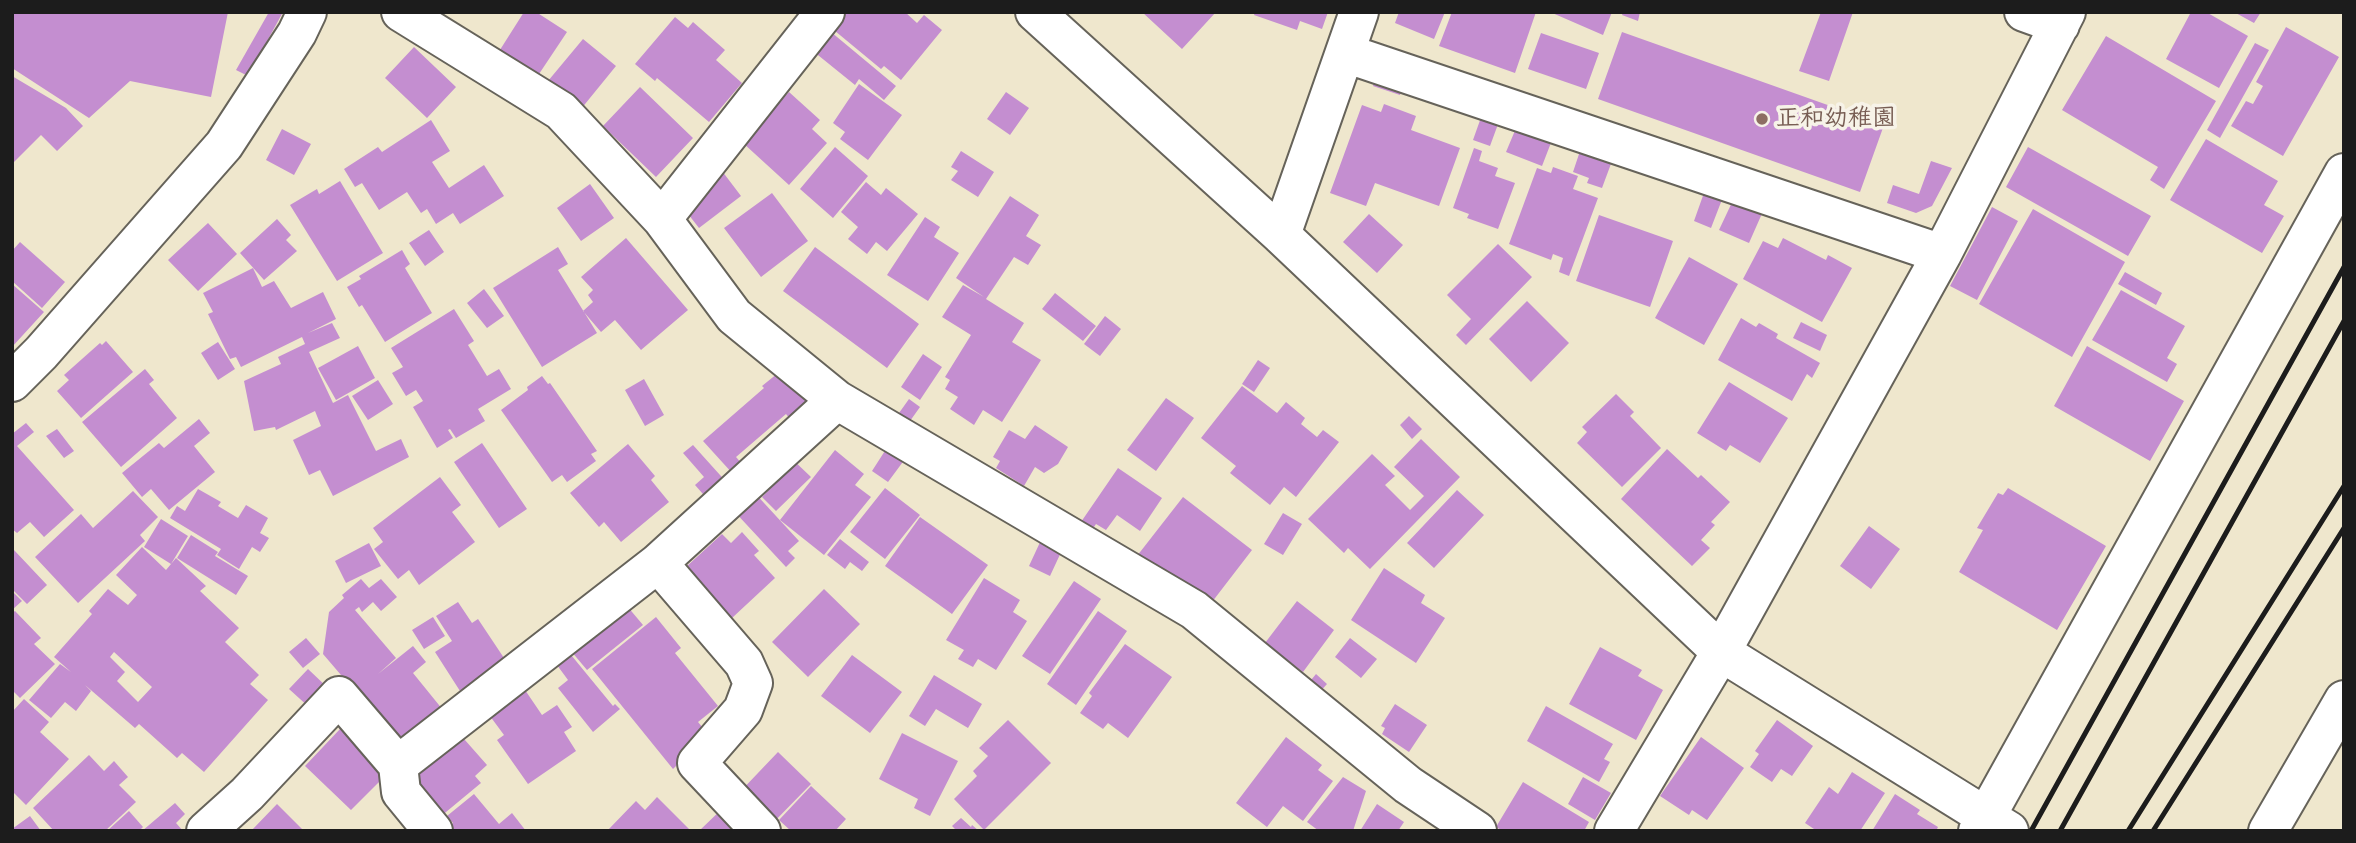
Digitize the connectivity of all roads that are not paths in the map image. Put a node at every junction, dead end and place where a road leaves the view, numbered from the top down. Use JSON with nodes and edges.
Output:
{"nodes":[{"id":1,"x":307,"y":12,"type":"edge"},
{"id":2,"x":401,"y":12,"type":"edge"},
{"id":3,"x":825,"y":12,"type":"edge"},
{"id":4,"x":1035,"y":12,"type":"edge"},
{"id":5,"x":1359,"y":12,"type":"edge"},
{"id":6,"x":2024,"y":12,"type":"edge"},
{"id":7,"x":2063,"y":19,"type":"edge"},
{"id":8,"x":1345,"y":53,"type":"junction"},
{"id":9,"x":2344,"y":173,"type":"edge"},
{"id":10,"x":662,"y":219,"type":"junction"},
{"id":11,"x":1281,"y":235,"type":"junction"},
{"id":12,"x":1942,"y":254,"type":"junction"},
{"id":13,"x":12,"y":382,"type":"edge"},
{"id":14,"x":837,"y":401,"type":"junction"},
{"id":15,"x":658,"y":563,"type":"junction"},
{"id":16,"x":1721,"y":652,"type":"junction"},
{"id":17,"x":2344,"y":700,"type":"edge"},
{"id":18,"x":398,"y":765,"type":"junction"},
{"id":19,"x":1991,"y":826,"type":"edge"},
{"id":20,"x":206,"y":831,"type":"edge"},
{"id":21,"x":433,"y":831,"type":"edge"},
{"id":22,"x":761,"y":831,"type":"edge"},
{"id":23,"x":1477,"y":831,"type":"edge"},
{"id":24,"x":1614,"y":831,"type":"edge"},
{"id":25,"x":2268,"y":831,"type":"edge"}],
"edges":[{"from":1,"to":13,"type":"street"},
{"from":2,"to":10,"type":"street"},
{"from":3,"to":10,"type":"street"},
{"from":4,"to":11,"type":"street"},
{"from":5,"to":8,"type":"street"},
{"from":6,"to":7,"type":"street"},
{"from":7,"to":12,"type":"street"},
{"from":8,"to":11,"type":"street"},
{"from":8,"to":12,"type":"street"},
{"from":9,"to":19,"type":"street"},
{"from":10,"to":14,"type":"street"},
{"from":11,"to":16,"type":"street"},
{"from":12,"to":16,"type":"street"},
{"from":14,"to":15,"type":"street"},
{"from":14,"to":23,"type":"street"},
{"from":15,"to":18,"type":"street"},
{"from":15,"to":22,"type":"street"},
{"from":16,"to":19,"type":"street"},
{"from":16,"to":24,"type":"street"},
{"from":17,"to":25,"type":"street"},
{"from":18,"to":20,"type":"street"},
{"from":18,"to":21,"type":"street"}]}
